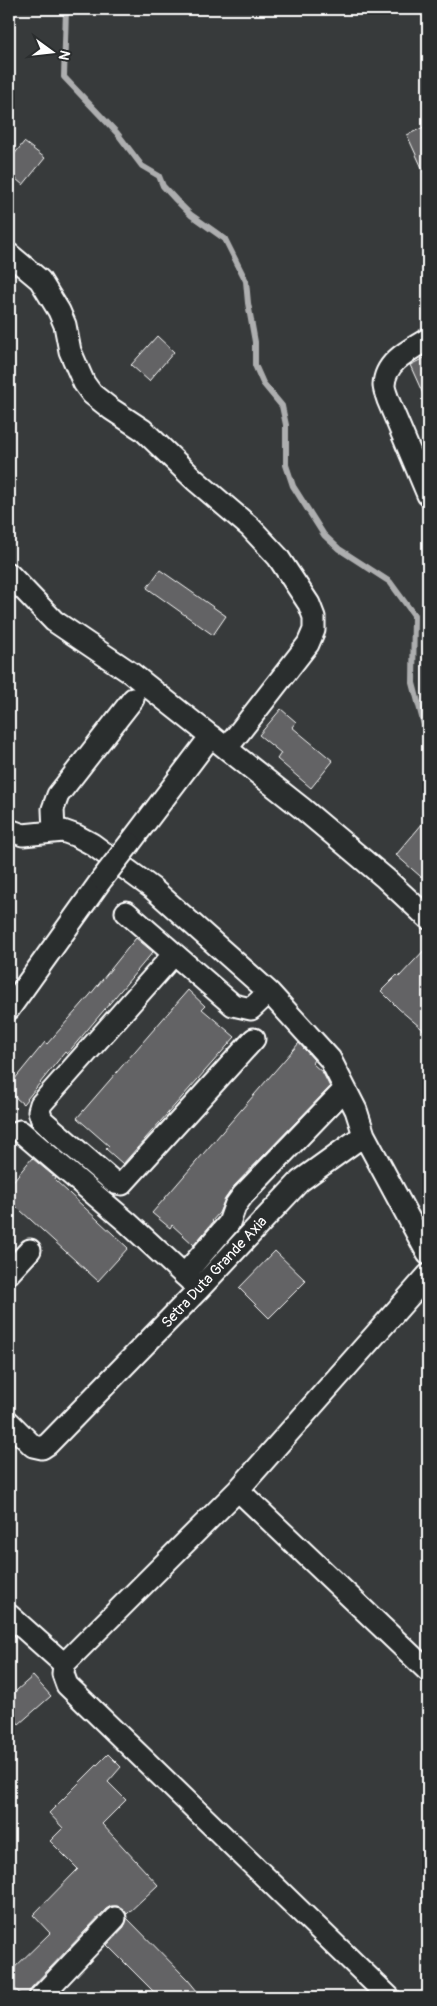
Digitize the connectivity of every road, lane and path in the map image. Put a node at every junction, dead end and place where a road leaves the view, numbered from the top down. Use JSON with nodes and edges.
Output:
{"nodes":[{"id":1,"x":9,"y":254,"type":"edge"},
{"id":2,"x":428,"y":339,"type":"edge"},
{"id":3,"x":428,"y":495,"type":"edge"},
{"id":4,"x":9,"y":574,"type":"edge"},
{"id":5,"x":133,"y":699,"type":"dead end"},
{"id":6,"x":219,"y":742,"type":"junction"},
{"id":7,"x":9,"y":830,"type":"edge"},
{"id":8,"x":54,"y":832,"type":"junction"},
{"id":9,"x":126,"y":912,"type":"dead end"},
{"id":10,"x":428,"y":918,"type":"edge"},
{"id":11,"x":174,"y":954,"type":"junction"},
{"id":12,"x":269,"y":992,"type":"junction"},
{"id":13,"x":9,"y":1009,"type":"edge"},
{"id":14,"x":254,"y":1039,"type":"dead end"},
{"id":15,"x":345,"y":1089,"type":"junction"},
{"id":16,"x":20,"y":1131,"type":"dead end"},
{"id":17,"x":364,"y":1135,"type":"junction"},
{"id":18,"x":30,"y":1250,"type":"dead end"},
{"id":19,"x":428,"y":1254,"type":"edge"},
{"id":20,"x":9,"y":1273,"type":"edge"},
{"id":21,"x":184,"y":1275,"type":"junction"},
{"id":22,"x":428,"y":1275,"type":"edge"},
{"id":23,"x":200,"y":1289,"type":"junction"},
{"id":24,"x":9,"y":1422,"type":"edge"},
{"id":25,"x":238,"y":1490,"type":"junction"},
{"id":26,"x":9,"y":1615,"type":"edge"},
{"id":27,"x":64,"y":1664,"type":"junction"},
{"id":28,"x":428,"y":1671,"type":"edge"},
{"id":29,"x":115,"y":1918,"type":"dead end"},
{"id":30,"x":40,"y":1997,"type":"edge"},
{"id":31,"x":388,"y":1997,"type":"edge"}],
"edges":[{"from":1,"to":6,"type":"street"},
{"from":2,"to":3,"type":"street"},
{"from":4,"to":6,"type":"street"},
{"from":5,"to":8,"type":"street"},
{"from":6,"to":10,"type":"street"},
{"from":6,"to":13,"type":"street","bridge":true},
{"from":7,"to":8,"type":"street"},
{"from":8,"to":12,"type":"street"},
{"from":9,"to":11,"type":"street"},
{"from":11,"to":12,"type":"street"},
{"from":11,"to":14,"type":"street"},
{"from":12,"to":15,"type":"street"},
{"from":15,"to":17,"type":"street"},
{"from":15,"to":21,"type":"street"},
{"from":16,"to":21,"type":"street"},
{"from":17,"to":19,"type":"street"},
{"from":17,"to":23,"type":"street","name":"Setra Duta Grande Axia"},
{"from":18,"to":20,"type":"street"},
{"from":21,"to":23,"type":"street"},
{"from":22,"to":25,"type":"street"},
{"from":23,"to":24,"type":"street","name":"Setra Duta Grande Axia"},
{"from":25,"to":27,"type":"street"},
{"from":25,"to":28,"type":"street"},
{"from":26,"to":27,"type":"street"},
{"from":27,"to":31,"type":"street"},
{"from":29,"to":30,"type":"street"}]}
